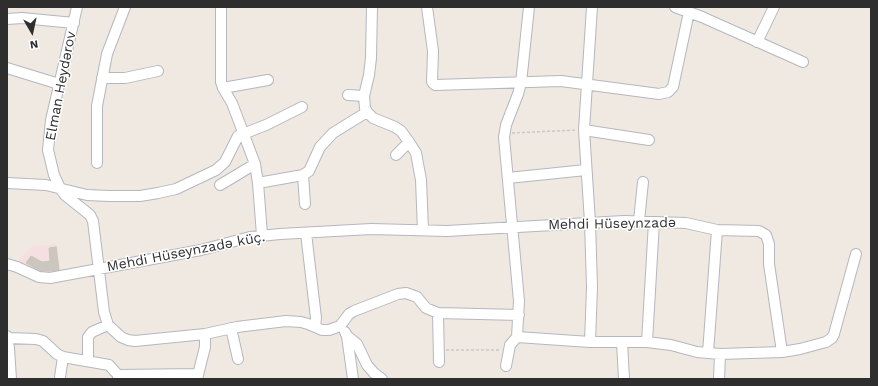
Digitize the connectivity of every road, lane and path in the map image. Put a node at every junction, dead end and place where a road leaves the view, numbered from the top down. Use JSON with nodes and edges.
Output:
{"nodes":[{"id":1,"x":77,"y":7,"type":"edge"},
{"id":2,"x":125,"y":7,"type":"edge"},
{"id":3,"x":221,"y":7,"type":"edge"},
{"id":4,"x":372,"y":7,"type":"edge"},
{"id":5,"x":427,"y":7,"type":"edge"},
{"id":6,"x":529,"y":7,"type":"edge"},
{"id":7,"x":592,"y":7,"type":"edge"},
{"id":8,"x":675,"y":7,"type":"edge"},
{"id":9,"x":774,"y":7,"type":"edge"},
{"id":10,"x":689,"y":12,"type":"junction"},
{"id":11,"x":7,"y":19,"type":"edge"},
{"id":12,"x":74,"y":22,"type":"junction"},
{"id":13,"x":757,"y":42,"type":"junction"},
{"id":14,"x":804,"y":62,"type":"dead end"},
{"id":15,"x":7,"y":68,"type":"edge"},
{"id":16,"x":158,"y":71,"type":"dead end"},
{"id":17,"x":102,"y":78,"type":"junction"},
{"id":18,"x":268,"y":80,"type":"dead end"},
{"id":19,"x":521,"y":83,"type":"junction"},
{"id":20,"x":59,"y":84,"type":"junction"},
{"id":21,"x":586,"y":84,"type":"junction"},
{"id":22,"x":223,"y":88,"type":"junction"},
{"id":23,"x":348,"y":94,"type":"dead end"},
{"id":24,"x":364,"y":96,"type":"junction"},
{"id":25,"x":302,"y":107,"type":"dead end"},
{"id":26,"x":367,"y":112,"type":"junction"},
{"id":27,"x":584,"y":130,"type":"junction"},
{"id":28,"x":505,"y":132,"type":"junction"},
{"id":29,"x":244,"y":133,"type":"junction"},
{"id":30,"x":649,"y":140,"type":"dead end"},
{"id":31,"x":409,"y":142,"type":"junction"},
{"id":32,"x":396,"y":155,"type":"dead end"},
{"id":33,"x":97,"y":163,"type":"dead end"},
{"id":34,"x":255,"y":164,"type":"junction"},
{"id":35,"x":586,"y":170,"type":"junction"},
{"id":36,"x":303,"y":175,"type":"junction"},
{"id":37,"x":508,"y":178,"type":"junction"},
{"id":38,"x":643,"y":182,"type":"dead end"},
{"id":39,"x":7,"y":183,"type":"edge"},
{"id":40,"x":258,"y":184,"type":"junction"},
{"id":41,"x":220,"y":185,"type":"dead end"},
{"id":42,"x":60,"y":188,"type":"junction"},
{"id":43,"x":305,"y":204,"type":"dead end"},
{"id":44,"x":639,"y":221,"type":"junction"},
{"id":45,"x":590,"y":222,"type":"junction"},
{"id":46,"x":654,"y":222,"type":"junction"},
{"id":47,"x":512,"y":226,"type":"junction"},
{"id":48,"x":423,"y":230,"type":"junction"},
{"id":49,"x":717,"y":230,"type":"junction"},
{"id":50,"x":306,"y":233,"type":"junction"},
{"id":51,"x":262,"y":235,"type":"junction"},
{"id":52,"x":856,"y":254,"type":"dead end"},
{"id":53,"x":7,"y":264,"type":"edge"},
{"id":54,"x":99,"y":269,"type":"junction"},
{"id":55,"x":438,"y":313,"type":"junction"},
{"id":56,"x":519,"y":315,"type":"junction"},
{"id":57,"x":108,"y":324,"type":"junction"},
{"id":58,"x":340,"y":326,"type":"junction"},
{"id":59,"x":315,"y":327,"type":"junction"},
{"id":60,"x":230,"y":328,"type":"junction"},
{"id":61,"x":205,"y":334,"type":"junction"},
{"id":62,"x":347,"y":336,"type":"junction"},
{"id":63,"x":7,"y":337,"type":"edge"},
{"id":64,"x":517,"y":337,"type":"junction"},
{"id":65,"x":590,"y":342,"type":"junction"},
{"id":66,"x":622,"y":342,"type":"junction"},
{"id":67,"x":648,"y":342,"type":"junction"},
{"id":68,"x":438,"y":349,"type":"junction"},
{"id":69,"x":508,"y":351,"type":"junction"},
{"id":70,"x":782,"y":352,"type":"junction"},
{"id":71,"x":708,"y":353,"type":"junction"},
{"id":72,"x":720,"y":354,"type":"junction"},
{"id":73,"x":63,"y":358,"type":"junction"},
{"id":74,"x":238,"y":359,"type":"dead end"},
{"id":75,"x":88,"y":361,"type":"junction"},
{"id":76,"x":439,"y":362,"type":"dead end"},
{"id":77,"x":506,"y":366,"type":"dead end"},
{"id":78,"x":60,"y":377,"type":"dead end"},
{"id":79,"x":118,"y":377,"type":"edge"},
{"id":80,"x":197,"y":377,"type":"edge"},
{"id":81,"x":11,"y":379,"type":"edge"},
{"id":82,"x":353,"y":379,"type":"edge"},
{"id":83,"x":382,"y":379,"type":"edge"},
{"id":84,"x":624,"y":379,"type":"edge"},
{"id":85,"x":719,"y":379,"type":"edge"}],
"edges":[{"from":1,"to":12,"type":"street","name":"Elman Heydərov"},
{"from":2,"to":17,"type":"street"},
{"from":3,"to":22,"type":"street"},
{"from":4,"to":24,"type":"street"},
{"from":5,"to":19,"type":"street"},
{"from":6,"to":19,"type":"street"},
{"from":7,"to":21,"type":"street"},
{"from":8,"to":10,"type":"street"},
{"from":9,"to":13,"type":"street"},
{"from":10,"to":13,"type":"street"},
{"from":10,"to":21,"type":"street"},
{"from":11,"to":12,"type":"street"},
{"from":12,"to":20,"type":"street","name":"Elman Heydərov"},
{"from":13,"to":14,"type":"street"},
{"from":15,"to":20,"type":"street"},
{"from":16,"to":17,"type":"street"},
{"from":17,"to":33,"type":"street"},
{"from":18,"to":22,"type":"street"},
{"from":19,"to":21,"type":"street"},
{"from":19,"to":28,"type":"street"},
{"from":20,"to":42,"type":"street","name":"Elman Heydərov"},
{"from":21,"to":27,"type":"street"},
{"from":22,"to":29,"type":"street"},
{"from":23,"to":24,"type":"street"},
{"from":24,"to":26,"type":"street"},
{"from":25,"to":29,"type":"street"},
{"from":26,"to":31,"type":"street"},
{"from":26,"to":36,"type":"street"},
{"from":27,"to":28,"type":"path"},
{"from":27,"to":30,"type":"street"},
{"from":27,"to":35,"type":"street"},
{"from":28,"to":37,"type":"street"},
{"from":29,"to":34,"type":"street"},
{"from":29,"to":42,"type":"street"},
{"from":31,"to":32,"type":"street"},
{"from":31,"to":48,"type":"street"},
{"from":34,"to":40,"type":"street"},
{"from":34,"to":41,"type":"street"},
{"from":35,"to":37,"type":"street"},
{"from":35,"to":45,"type":"street"},
{"from":36,"to":40,"type":"street"},
{"from":36,"to":43,"type":"street"},
{"from":37,"to":47,"type":"street"},
{"from":38,"to":44,"type":"street"},
{"from":39,"to":42,"type":"street"},
{"from":40,"to":51,"type":"street"},
{"from":42,"to":54,"type":"street","name":"Elman Heydərov"},
{"from":44,"to":45,"type":"street","name":"Mehdi Hüseynzadə"},
{"from":44,"to":46,"type":"street","name":"Mehdi Hüseynzadə"},
{"from":45,"to":47,"type":"street","name":"Mehdi Hüseynzadə"},
{"from":45,"to":65,"type":"street"},
{"from":46,"to":49,"type":"street","name":"Mehdi Hüseynzadə"},
{"from":46,"to":67,"type":"street"},
{"from":47,"to":48,"type":"street","name":"Mehdi Hüseynzadə küç."},
{"from":47,"to":56,"type":"street"},
{"from":48,"to":50,"type":"street","name":"Mehdi Hüseynzadə küç."},
{"from":49,"to":70,"type":"street","name":"Mehdi Hüseynzadə"},
{"from":49,"to":71,"type":"street"},
{"from":50,"to":51,"type":"street","name":"Mehdi Hüseynzadə küç."},
{"from":50,"to":59,"type":"street"},
{"from":51,"to":54,"type":"street","name":"Mehdi Hüseynzadə küç."},
{"from":52,"to":70,"type":"street"},
{"from":53,"to":54,"type":"street","name":"Mehdi Hüseynzadə küç."},
{"from":54,"to":57,"type":"street","name":"Elman Heydərov"},
{"from":55,"to":56,"type":"street"},
{"from":55,"to":58,"type":"street"},
{"from":55,"to":68,"type":"street"},
{"from":56,"to":64,"type":"street"},
{"from":57,"to":61,"type":"street"},
{"from":57,"to":75,"type":"street"},
{"from":58,"to":59,"type":"street"},
{"from":58,"to":62,"type":"street"},
{"from":59,"to":60,"type":"street"},
{"from":60,"to":61,"type":"street"},
{"from":60,"to":74,"type":"street"},
{"from":61,"to":80,"type":"street"},
{"from":62,"to":82,"type":"street"},
{"from":62,"to":83,"type":"street"},
{"from":63,"to":73,"type":"street"},
{"from":63,"to":81,"type":"street"},
{"from":64,"to":65,"type":"street"},
{"from":64,"to":69,"type":"street"},
{"from":65,"to":66,"type":"street"},
{"from":66,"to":67,"type":"street"},
{"from":66,"to":84,"type":"street"},
{"from":67,"to":71,"type":"street"},
{"from":68,"to":69,"type":"path"},
{"from":68,"to":76,"type":"street"},
{"from":69,"to":77,"type":"street"},
{"from":70,"to":72,"type":"street"},
{"from":71,"to":72,"type":"street"},
{"from":72,"to":85,"type":"street"},
{"from":73,"to":75,"type":"street"},
{"from":73,"to":78,"type":"street"},
{"from":75,"to":79,"type":"street"},
{"from":79,"to":80,"type":"street"}]}
